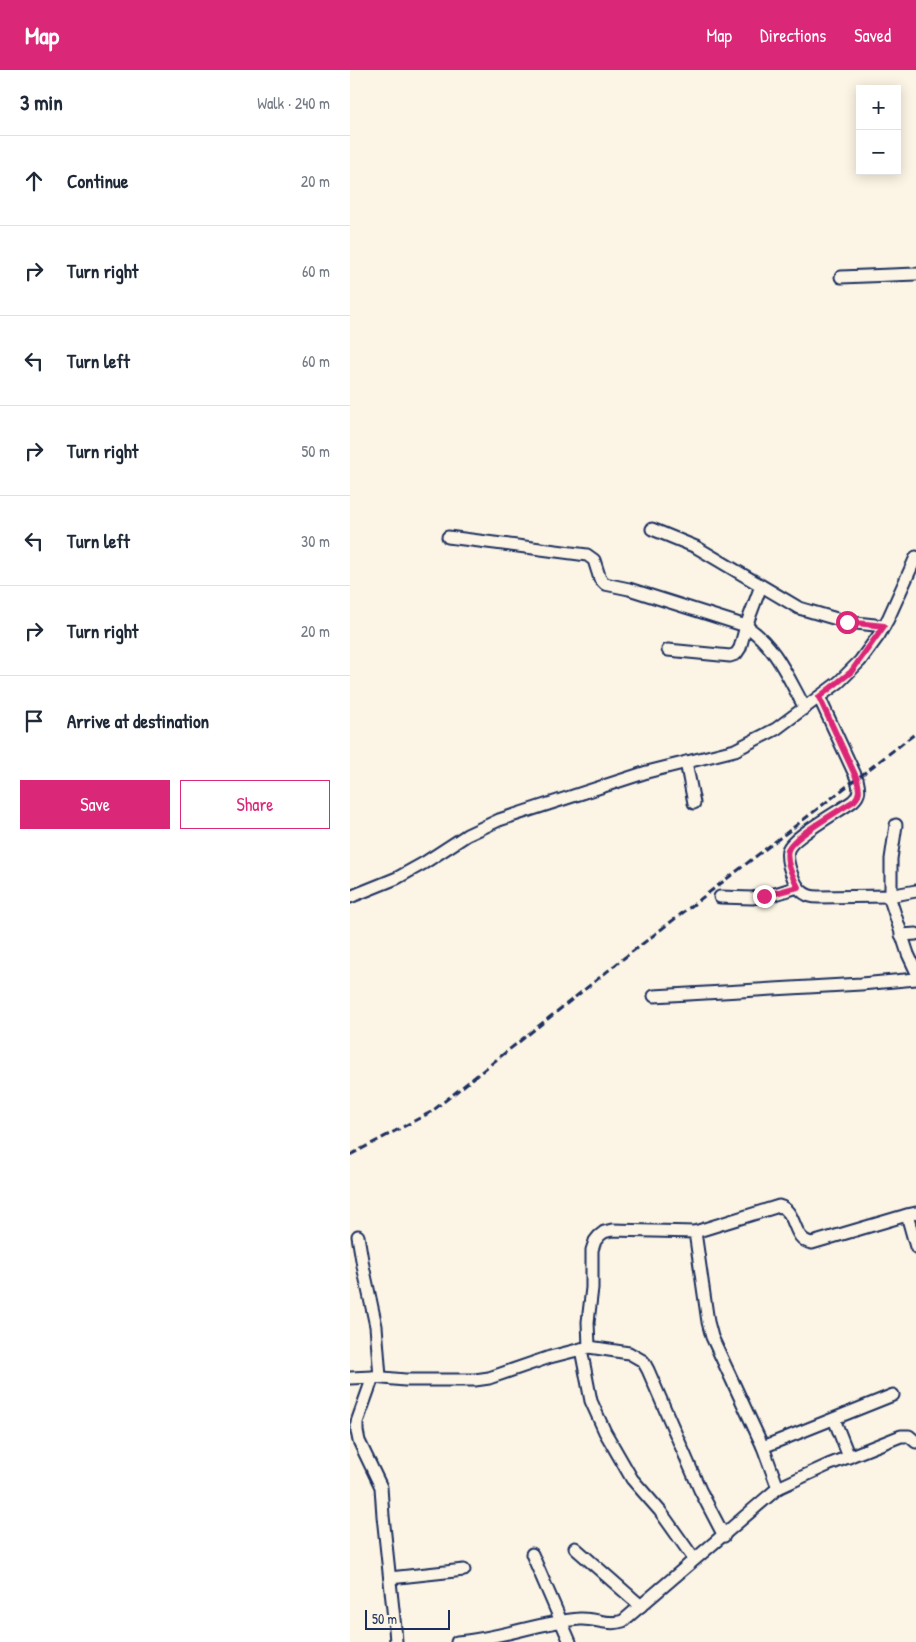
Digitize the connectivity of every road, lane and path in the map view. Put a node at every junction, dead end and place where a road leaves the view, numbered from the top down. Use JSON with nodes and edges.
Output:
{"nodes":[{"id":1,"x":916,"y":274,"type":"edge"},
{"id":2,"x":841,"y":277,"type":"dead end"},
{"id":3,"x":652,"y":529,"type":"dead end"},
{"id":4,"x":448,"y":537,"type":"dead end"},
{"id":5,"x":916,"y":557,"type":"edge"},
{"id":6,"x":761,"y":586,"type":"junction"},
{"id":7,"x":746,"y":626,"type":"junction"},
{"id":8,"x":884,"y":626,"type":"junction"},
{"id":9,"x":668,"y":650,"type":"dead end"},
{"id":10,"x":819,"y":697,"type":"junction"},
{"id":11,"x":805,"y":708,"type":"junction"},
{"id":12,"x":686,"y":762,"type":"junction"},
{"id":13,"x":694,"y":803,"type":"dead end"},
{"id":14,"x":896,"y":826,"type":"dead end"},
{"id":15,"x":798,"y":887,"type":"junction"},
{"id":16,"x":916,"y":891,"type":"edge"},
{"id":17,"x":890,"y":896,"type":"junction"},
{"id":18,"x":350,"y":897,"type":"edge"},
{"id":19,"x":720,"y":897,"type":"dead end"},
{"id":20,"x":916,"y":934,"type":"edge"},
{"id":21,"x":902,"y":935,"type":"junction"},
{"id":22,"x":916,"y":971,"type":"edge"},
{"id":23,"x":916,"y":979,"type":"edge"},
{"id":24,"x":654,"y":996,"type":"dead end"},
{"id":25,"x":911,"y":1214,"type":"edge"},
{"id":26,"x":695,"y":1232,"type":"junction"},
{"id":27,"x":358,"y":1236,"type":"dead end"},
{"id":28,"x":916,"y":1247,"type":"edge"},
{"id":29,"x":585,"y":1348,"type":"junction"},
{"id":30,"x":377,"y":1377,"type":"junction"},
{"id":31,"x":350,"y":1378,"type":"edge"},
{"id":32,"x":893,"y":1396,"type":"dead end"},
{"id":33,"x":834,"y":1418,"type":"junction"},
{"id":34,"x":916,"y":1442,"type":"edge"},
{"id":35,"x":762,"y":1447,"type":"junction"},
{"id":36,"x":849,"y":1457,"type":"junction"},
{"id":37,"x":778,"y":1488,"type":"junction"},
{"id":38,"x":724,"y":1536,"type":"junction"},
{"id":39,"x":575,"y":1548,"type":"dead end"},
{"id":40,"x":532,"y":1554,"type":"dead end"},
{"id":41,"x":694,"y":1559,"type":"junction"},
{"id":42,"x":464,"y":1570,"type":"dead end"},
{"id":43,"x":390,"y":1578,"type":"junction"},
{"id":44,"x":640,"y":1606,"type":"junction"},
{"id":45,"x":563,"y":1622,"type":"junction"},
{"id":46,"x":396,"y":1642,"type":"edge"},
{"id":47,"x":457,"y":1642,"type":"edge"},
{"id":48,"x":570,"y":1642,"type":"edge"}],
"edges":[{"from":1,"to":2,"type":"street"},
{"from":3,"to":6,"type":"street"},
{"from":4,"to":7,"type":"street"},
{"from":5,"to":8,"type":"street"},
{"from":6,"to":7,"type":"street"},
{"from":6,"to":8,"type":"street"},
{"from":7,"to":9,"type":"street"},
{"from":7,"to":11,"type":"street"},
{"from":8,"to":10,"type":"street"},
{"from":10,"to":11,"type":"street"},
{"from":10,"to":15,"type":"street"},
{"from":11,"to":12,"type":"street"},
{"from":12,"to":13,"type":"street"},
{"from":12,"to":18,"type":"street"},
{"from":14,"to":17,"type":"street"},
{"from":15,"to":17,"type":"street"},
{"from":15,"to":19,"type":"street"},
{"from":16,"to":17,"type":"street"},
{"from":17,"to":21,"type":"street"},
{"from":20,"to":21,"type":"street"},
{"from":21,"to":22,"type":"street"},
{"from":23,"to":24,"type":"street"},
{"from":25,"to":26,"type":"street"},
{"from":25,"to":28,"type":"street"},
{"from":26,"to":29,"type":"street"},
{"from":26,"to":35,"type":"street"},
{"from":27,"to":30,"type":"street"},
{"from":29,"to":30,"type":"street"},
{"from":29,"to":38,"type":"street"},
{"from":29,"to":41,"type":"street"},
{"from":30,"to":31,"type":"street"},
{"from":30,"to":43,"type":"street"},
{"from":32,"to":33,"type":"street"},
{"from":33,"to":35,"type":"street"},
{"from":33,"to":36,"type":"street"},
{"from":34,"to":36,"type":"street"},
{"from":35,"to":37,"type":"street"},
{"from":36,"to":37,"type":"street"},
{"from":37,"to":38,"type":"street"},
{"from":38,"to":41,"type":"street"},
{"from":39,"to":44,"type":"street"},
{"from":40,"to":45,"type":"street"},
{"from":41,"to":44,"type":"street"},
{"from":42,"to":43,"type":"street"},
{"from":43,"to":46,"type":"street"},
{"from":44,"to":45,"type":"street"},
{"from":45,"to":47,"type":"street"},
{"from":45,"to":48,"type":"street"}]}
